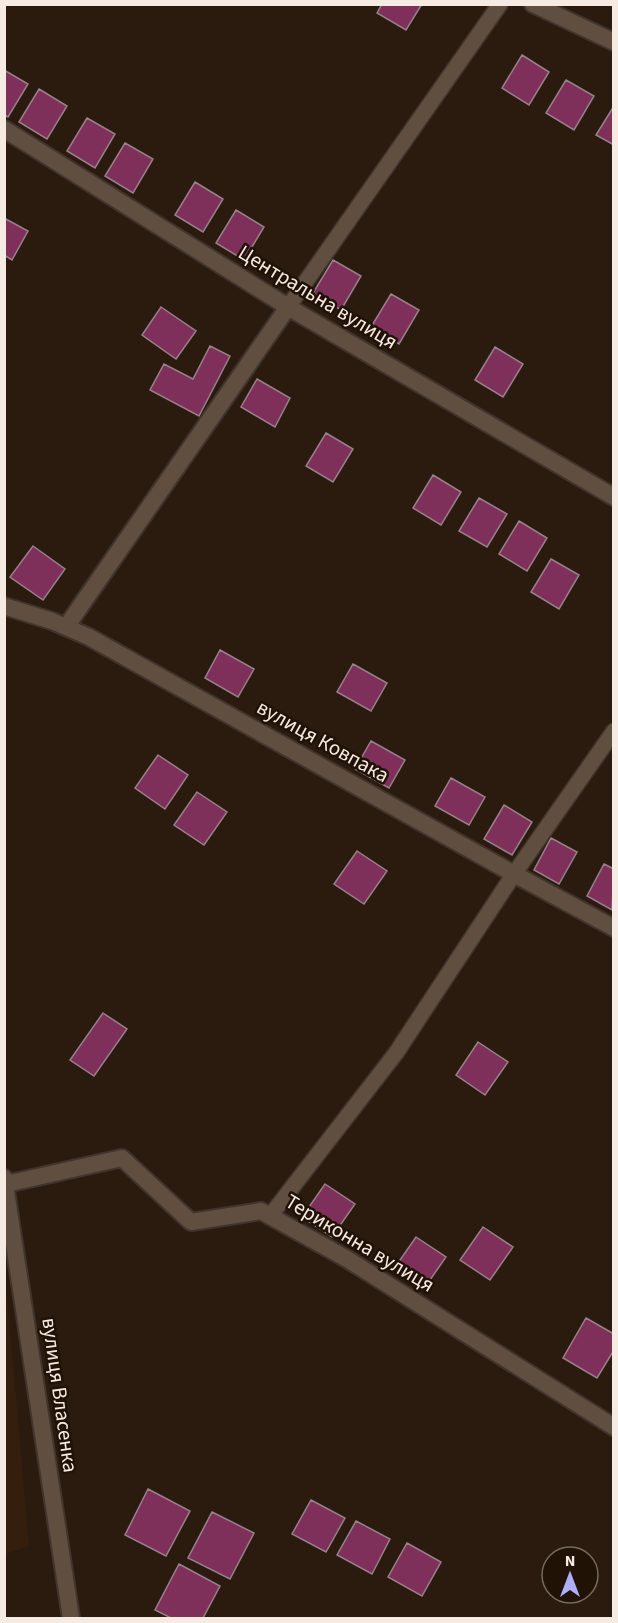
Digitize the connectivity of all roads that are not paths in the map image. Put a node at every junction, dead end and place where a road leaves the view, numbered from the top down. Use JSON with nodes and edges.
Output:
{"nodes":[{"id":1,"x":500,"y":4,"type":"edge"},
{"id":2,"x":533,"y":4,"type":"edge"},
{"id":3,"x":614,"y":42,"type":"edge"},
{"id":4,"x":4,"y":129,"type":"edge"},
{"id":5,"x":288,"y":307,"type":"junction"},
{"id":6,"x":614,"y":497,"type":"edge"},
{"id":7,"x":4,"y":606,"type":"edge"},
{"id":8,"x":66,"y":627,"type":"junction"},
{"id":9,"x":614,"y":731,"type":"edge"},
{"id":10,"x":514,"y":874,"type":"junction"},
{"id":11,"x":614,"y":928,"type":"edge"},
{"id":12,"x":5,"y":1181,"type":"edge"},
{"id":13,"x":270,"y":1216,"type":"junction"},
{"id":14,"x":614,"y":1427,"type":"edge"},
{"id":15,"x":71,"y":1618,"type":"edge"}],
"edges":[{"from":1,"to":5,"type":"lane"},
{"from":2,"to":3,"type":"street"},
{"from":4,"to":5,"type":"street","name":"Центральна вулиця"},
{"from":5,"to":6,"type":"street","name":"Центральна вулиця"},
{"from":5,"to":8,"type":"street"},
{"from":7,"to":8,"type":"street","name":"вулиця Ковпака"},
{"from":8,"to":10,"type":"street","name":"вулиця Ковпака"},
{"from":9,"to":10,"type":"lane"},
{"from":10,"to":11,"type":"street","name":"вулиця Ковпака"},
{"from":10,"to":13,"type":"lane"},
{"from":12,"to":13,"type":"street","name":"Териконна вулиця"},
{"from":12,"to":15,"type":"street","name":"вулиця Власенка"},
{"from":13,"to":14,"type":"street","name":"Териконна вулиця"}]}
